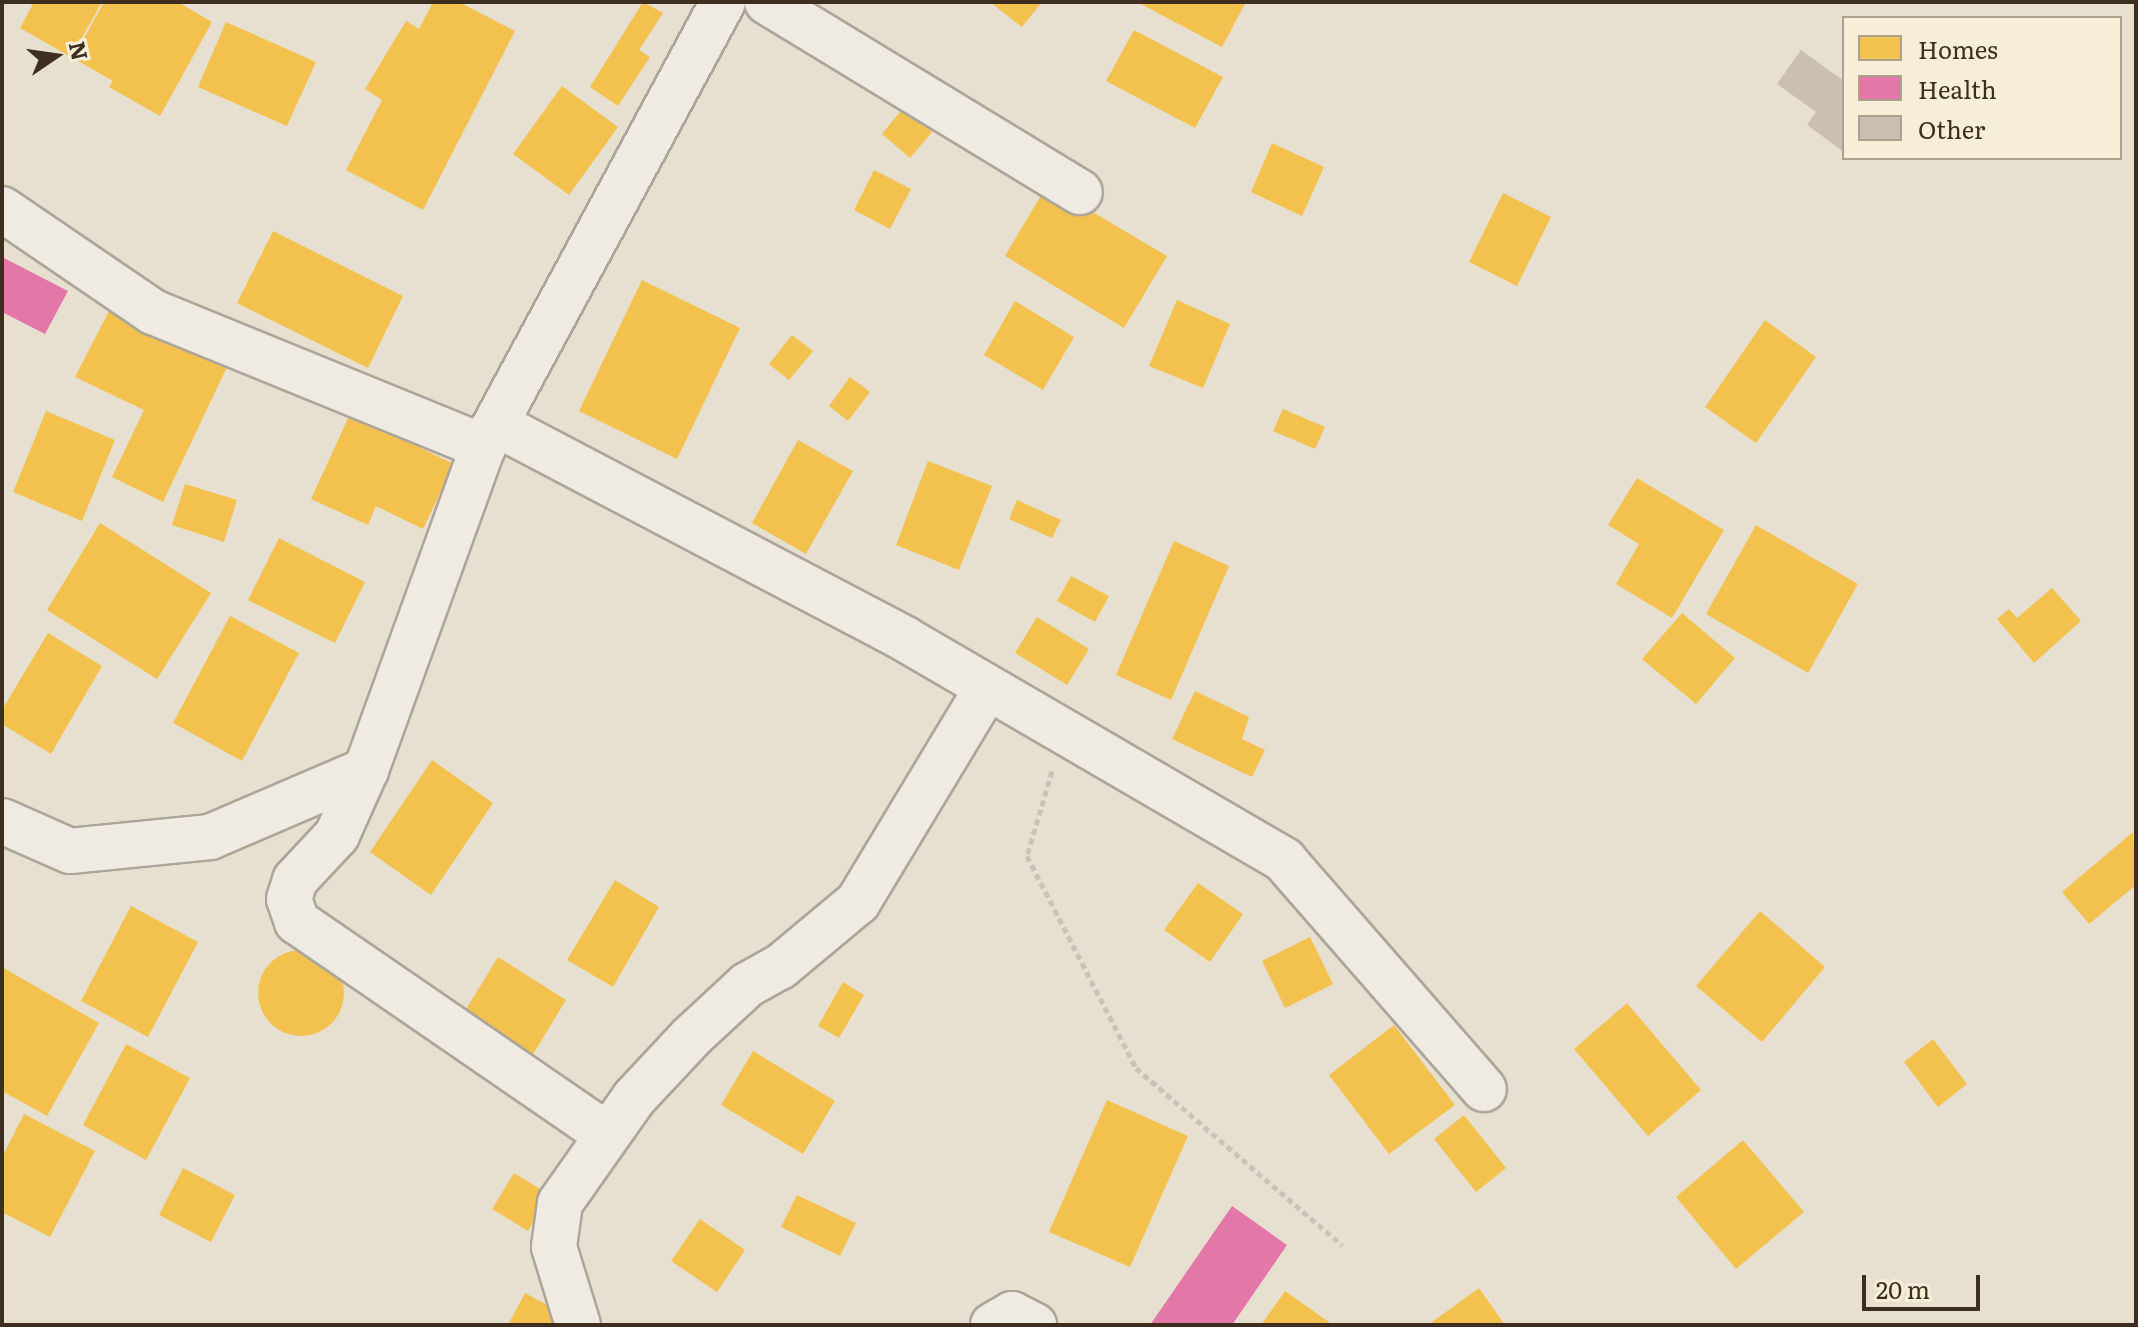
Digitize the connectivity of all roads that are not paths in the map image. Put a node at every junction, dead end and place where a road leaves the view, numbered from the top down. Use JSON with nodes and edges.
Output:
{"nodes":[{"id":1,"x":723,"y":2,"type":"edge"},
{"id":2,"x":767,"y":2,"type":"edge"},
{"id":3,"x":1080,"y":192,"type":"dead end"},
{"id":4,"x":2,"y":209,"type":"edge"},
{"id":5,"x":490,"y":435,"type":"junction"},
{"id":6,"x":987,"y":688,"type":"junction"},
{"id":7,"x":366,"y":770,"type":"junction"},
{"id":8,"x":2,"y":821,"type":"edge"},
{"id":9,"x":1484,"y":1089,"type":"dead end"},
{"id":10,"x":606,"y":1134,"type":"junction"},
{"id":11,"x":578,"y":1325,"type":"edge"},
{"id":12,"x":993,"y":1325,"type":"edge"},
{"id":13,"x":1034,"y":1325,"type":"edge"}],
"edges":[{"from":1,"to":5,"type":"street"},
{"from":2,"to":3,"type":"street"},
{"from":4,"to":5,"type":"street"},
{"from":5,"to":6,"type":"street"},
{"from":5,"to":7,"type":"street"},
{"from":6,"to":9,"type":"street"},
{"from":6,"to":10,"type":"street"},
{"from":7,"to":8,"type":"street"},
{"from":7,"to":10,"type":"street"},
{"from":10,"to":11,"type":"street"},
{"from":12,"to":13,"type":"street"}]}
